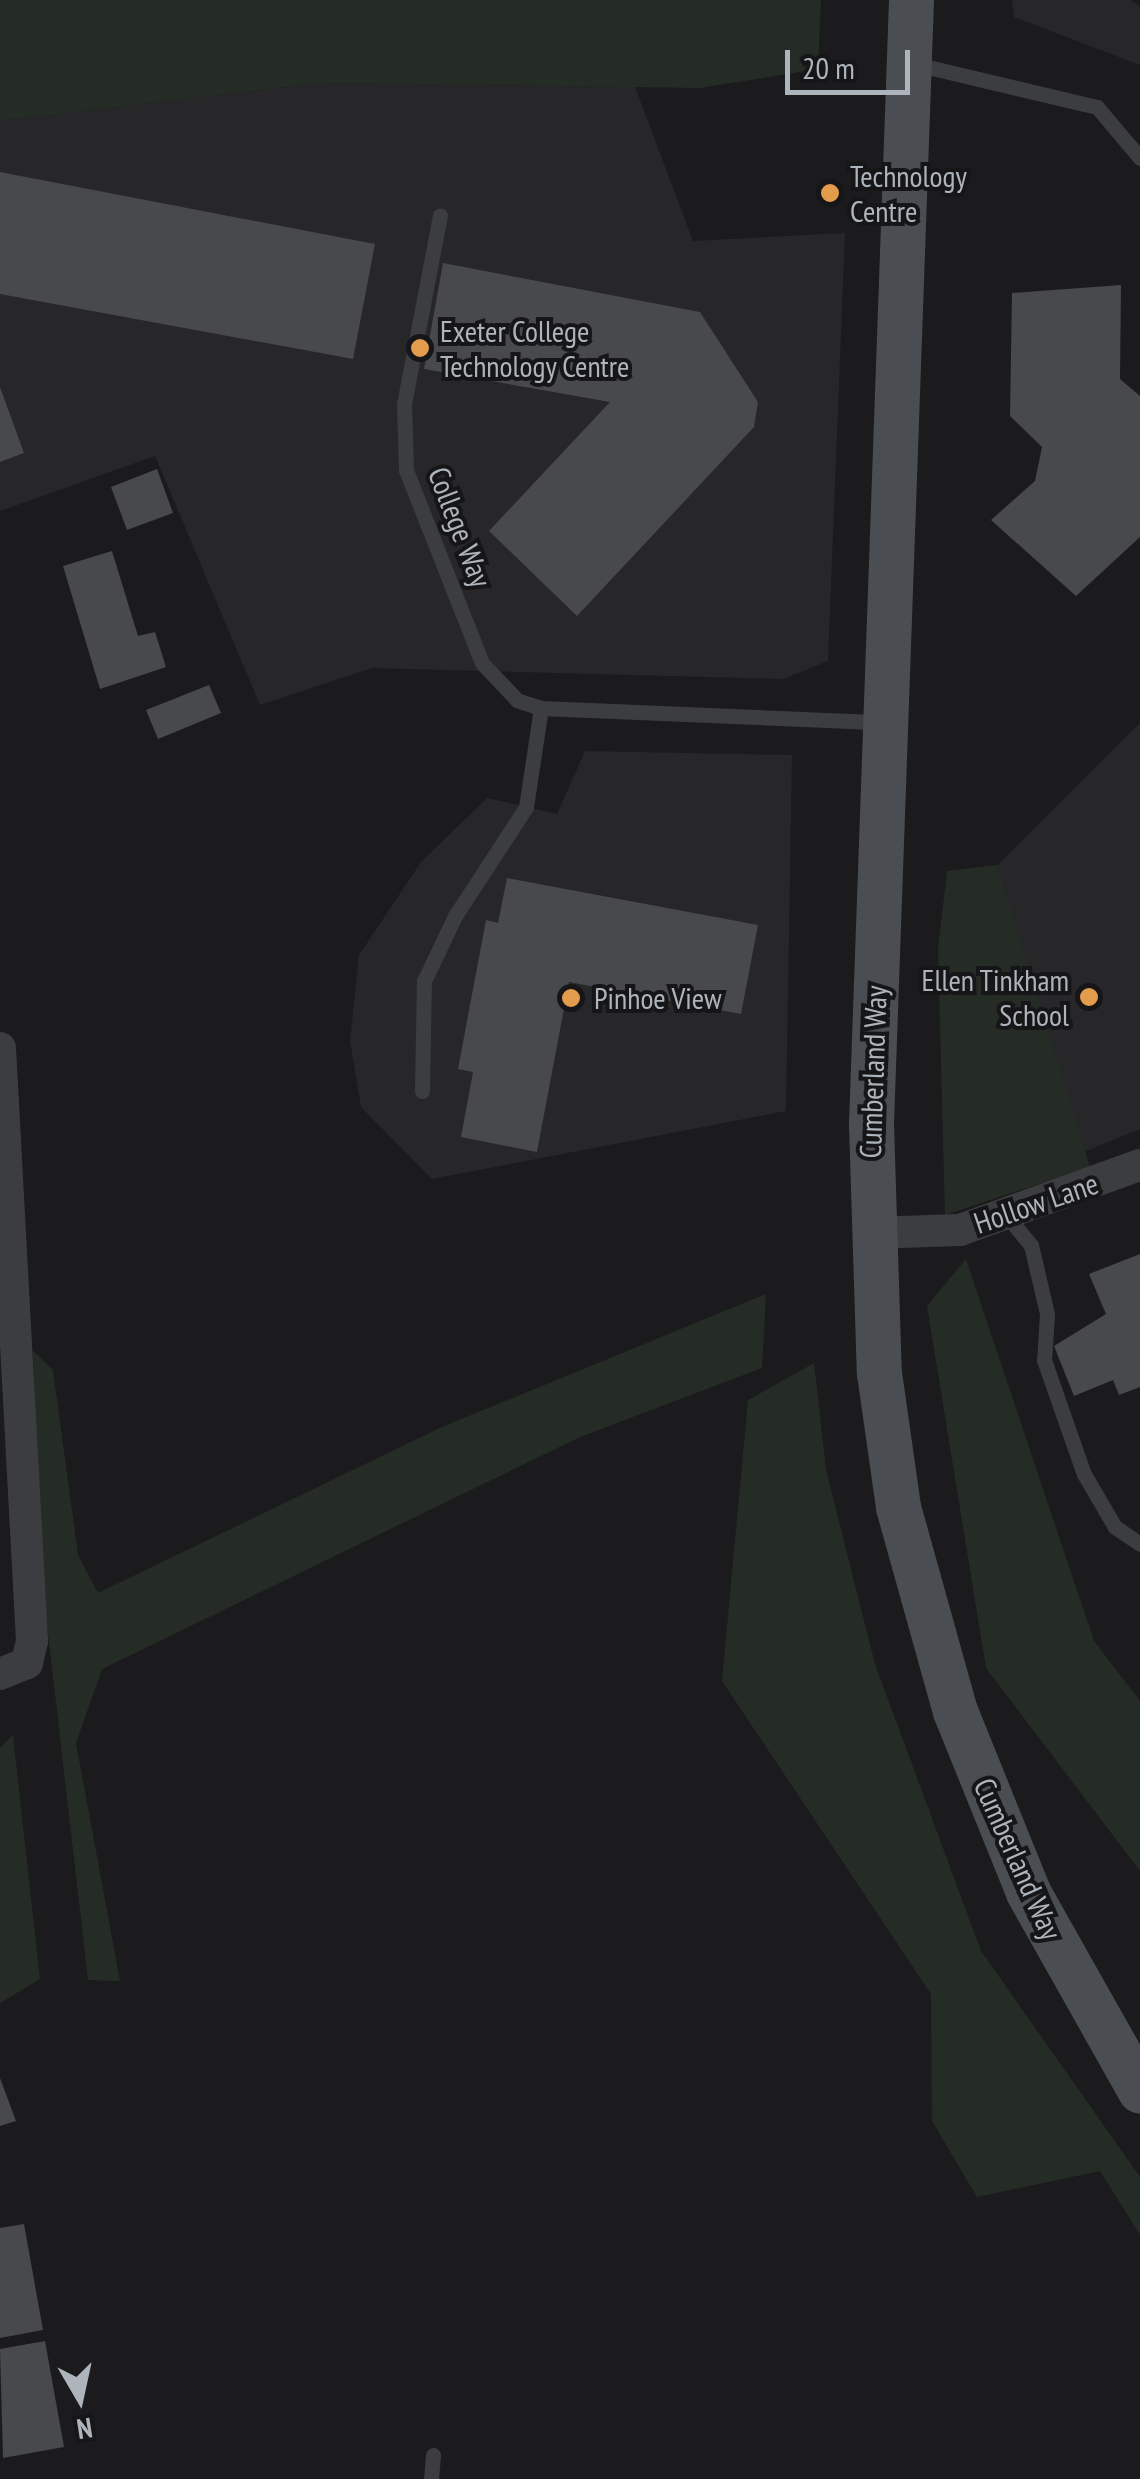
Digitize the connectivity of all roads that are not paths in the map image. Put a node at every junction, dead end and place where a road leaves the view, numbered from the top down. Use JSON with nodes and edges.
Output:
{"nodes":[{"id":1,"x":911,"y":0,"type":"edge"},
{"id":2,"x":907,"y":63,"type":"junction"},
{"id":3,"x":1140,"y":158,"type":"edge"},
{"id":4,"x":440,"y":215,"type":"dead end"},
{"id":5,"x":541,"y":708,"type":"junction"},
{"id":6,"x":884,"y":722,"type":"junction"},
{"id":7,"x":0,"y":1048,"type":"edge"},
{"id":8,"x":422,"y":1091,"type":"dead end"},
{"id":9,"x":1140,"y":1165,"type":"edge"},
{"id":10,"x":1008,"y":1217,"type":"junction"},
{"id":11,"x":869,"y":1232,"type":"junction"},
{"id":12,"x":1140,"y":1544,"type":"edge"},
{"id":13,"x":14,"y":1668,"type":"edge"},
{"id":14,"x":1140,"y":2091,"type":"edge"},
{"id":15,"x":434,"y":2455,"type":"dead end"},
{"id":16,"x":432,"y":2479,"type":"edge"}],
"edges":[{"from":1,"to":2,"type":"main road","name":"Cumberland Way"},
{"from":2,"to":3,"type":"lane"},
{"from":2,"to":6,"type":"main road","name":"Cumberland Way"},
{"from":4,"to":5,"type":"lane","name":"College Way"},
{"from":5,"to":6,"type":"lane","name":"College Way"},
{"from":5,"to":8,"type":"lane"},
{"from":6,"to":11,"type":"main road","name":"Cumberland Way"},
{"from":7,"to":13,"type":"street"},
{"from":9,"to":10,"type":"street","name":"Hollow Lane"},
{"from":10,"to":11,"type":"street","name":"Hollow Lane"},
{"from":10,"to":12,"type":"lane"},
{"from":11,"to":14,"type":"main road","name":"Cumberland Way"},
{"from":15,"to":16,"type":"lane"}]}
